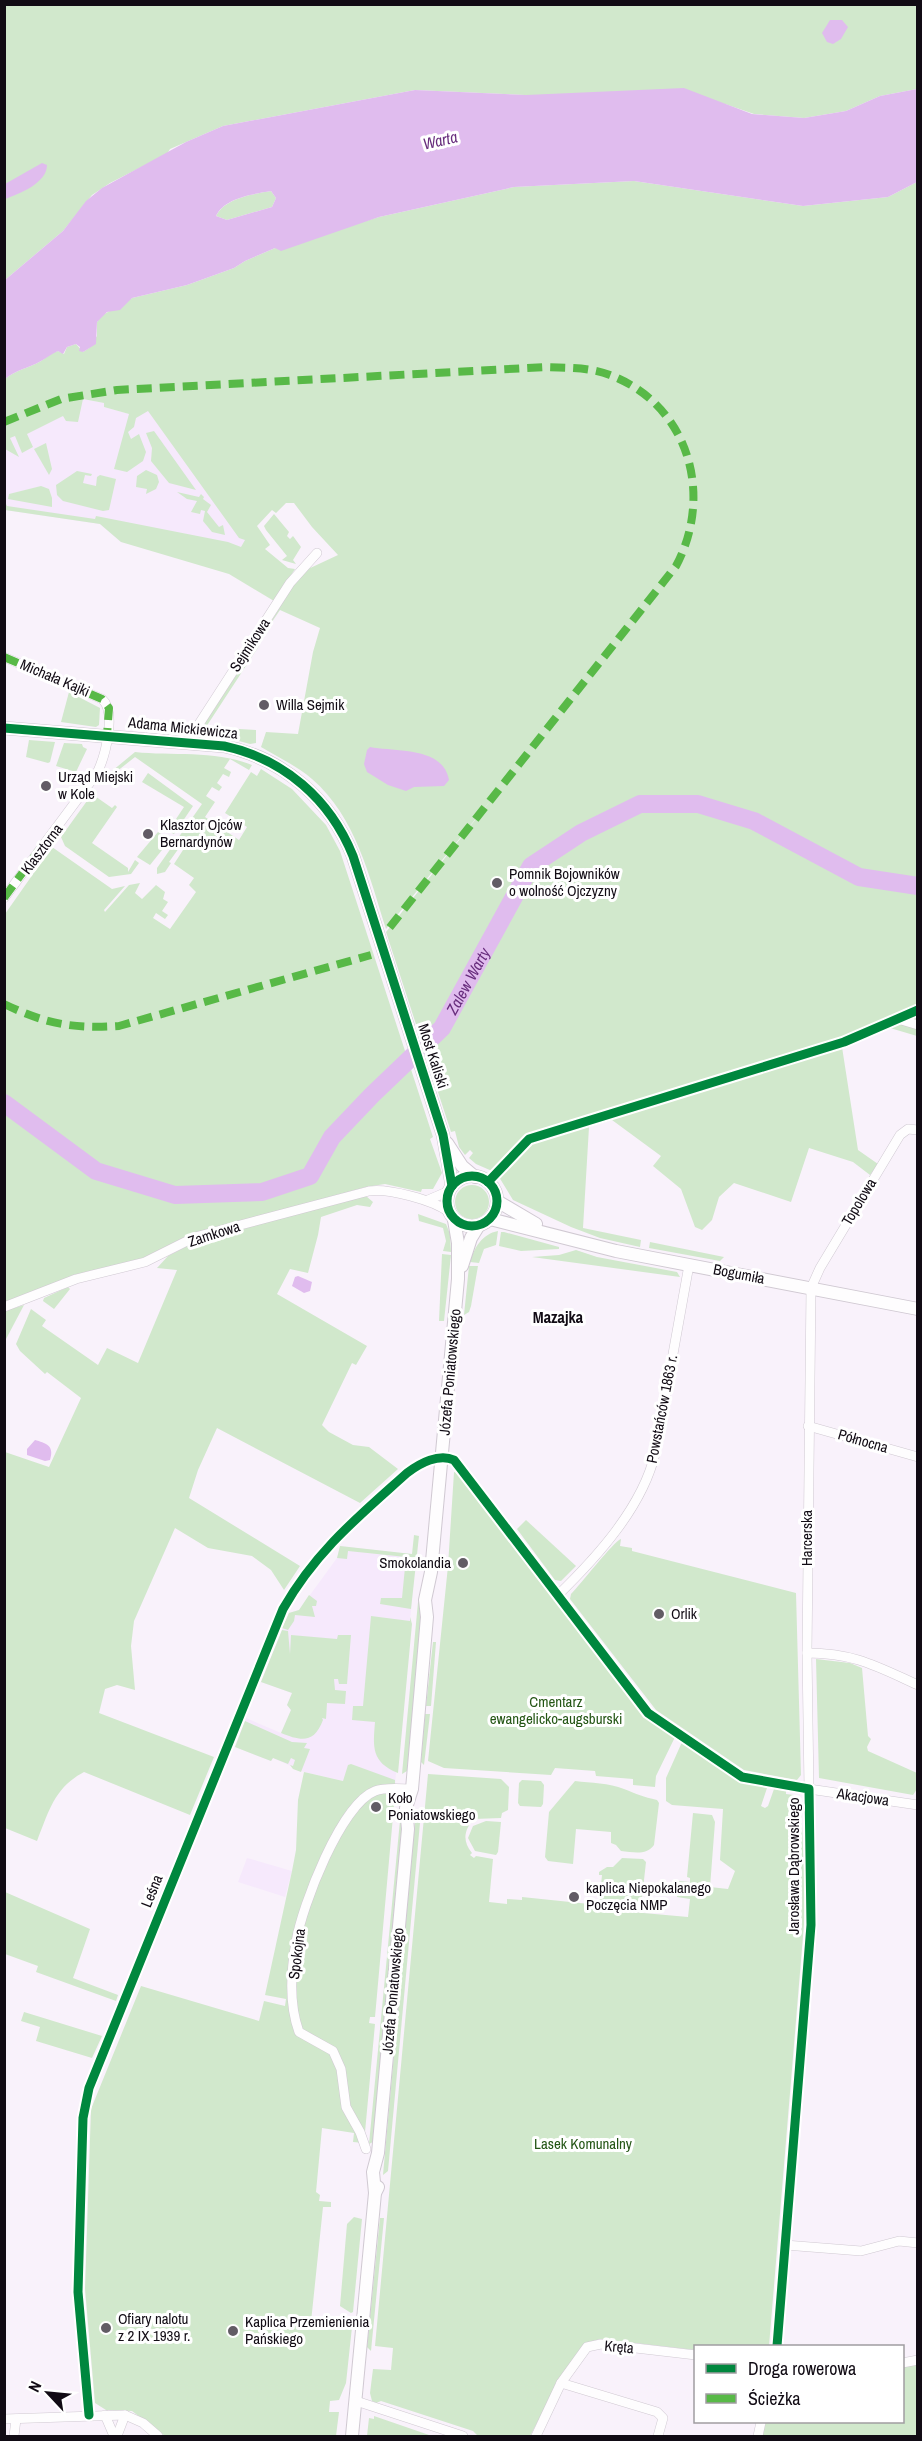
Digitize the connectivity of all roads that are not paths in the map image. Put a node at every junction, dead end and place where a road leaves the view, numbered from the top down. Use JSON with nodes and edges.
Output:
{"nodes":[{"id":1,"x":317,"y":553,"type":"dead end"},
{"id":2,"x":4,"y":657,"type":"edge"},
{"id":3,"x":4,"y":728,"type":"edge"},
{"id":4,"x":107,"y":735,"type":"junction"},
{"id":5,"x":188,"y":741,"type":"junction"},
{"id":6,"x":4,"y":898,"type":"edge"},
{"id":7,"x":395,"y":986,"type":"joint"},
{"id":8,"x":898,"y":1019,"type":"dead end"},
{"id":9,"x":918,"y":1025,"type":"edge"},
{"id":10,"x":918,"y":1130,"type":"edge"},
{"id":11,"x":442,"y":1135,"type":"junction"},
{"id":12,"x":475,"y":1177,"type":"junction"},
{"id":13,"x":451,"y":1188,"type":"junction"},
{"id":14,"x":428,"y":1200,"type":"junction"},
{"id":15,"x":497,"y":1201,"type":"junction"},
{"id":16,"x":452,"y":1216,"type":"junction"},
{"id":17,"x":484,"y":1222,"type":"junction"},
{"id":18,"x":561,"y":1236,"type":"junction"},
{"id":19,"x":689,"y":1265,"type":"junction"},
{"id":20,"x":458,"y":1279,"type":"junction"},
{"id":21,"x":811,"y":1288,"type":"junction"},
{"id":22,"x":4,"y":1307,"type":"edge"},
{"id":23,"x":918,"y":1309,"type":"edge"},
{"id":24,"x":808,"y":1426,"type":"junction"},
{"id":25,"x":442,"y":1456,"type":"junction"},
{"id":26,"x":918,"y":1457,"type":"edge"},
{"id":27,"x":558,"y":1595,"type":"junction"},
{"id":28,"x":807,"y":1653,"type":"junction"},
{"id":29,"x":918,"y":1685,"type":"edge"},
{"id":30,"x":412,"y":1789,"type":"junction"},
{"id":31,"x":809,"y":1789,"type":"junction"},
{"id":32,"x":918,"y":1805,"type":"edge"},
{"id":33,"x":372,"y":2151,"type":"junction"},
{"id":34,"x":918,"y":2243,"type":"edge"},
{"id":35,"x":785,"y":2246,"type":"junction"},
{"id":36,"x":777,"y":2345,"type":"edge"},
{"id":37,"x":694,"y":2355,"type":"edge"},
{"id":38,"x":561,"y":2383,"type":"junction"},
{"id":39,"x":356,"y":2401,"type":"junction"},
{"id":40,"x":89,"y":2415,"type":"junction"},
{"id":41,"x":105,"y":2415,"type":"junction"},
{"id":42,"x":125,"y":2415,"type":"junction"},
{"id":43,"x":4,"y":2419,"type":"edge"},
{"id":44,"x":16,"y":2419,"type":"junction"},
{"id":45,"x":14,"y":2436,"type":"edge"},
{"id":46,"x":115,"y":2436,"type":"edge"},
{"id":47,"x":158,"y":2436,"type":"edge"},
{"id":48,"x":352,"y":2436,"type":"edge"},
{"id":49,"x":463,"y":2436,"type":"edge"},
{"id":50,"x":536,"y":2436,"type":"edge"},
{"id":51,"x":658,"y":2436,"type":"edge"}],
"edges":[{"from":1,"to":5,"type":"street","name":"Sejmikowa"},
{"from":2,"to":4,"type":"street","name":"Michała Kajki"},
{"from":3,"to":4,"type":"street","name":"Adama Mickiewicza"},
{"from":4,"to":5,"type":"street","name":"Adama Mickiewicza"},
{"from":4,"to":6,"type":"street","name":"Klasztorna"},
{"from":5,"to":7,"type":"street","name":"Adama Mickiewicza"},
{"from":7,"to":11,"type":"street","name":"Most Kaliski"},
{"from":8,"to":9,"type":"street"},
{"from":10,"to":21,"type":"street","name":"Topolowa"},
{"from":11,"to":12,"type":"street"},
{"from":11,"to":13,"type":"street"},
{"from":12,"to":13,"type":"street"},
{"from":12,"to":15,"type":"street"},
{"from":13,"to":14,"type":"street"},
{"from":13,"to":16,"type":"street"},
{"from":14,"to":16,"type":"street","name":"Zamkowa"},
{"from":14,"to":22,"type":"street","name":"Zamkowa"},
{"from":15,"to":17,"type":"street"},
{"from":15,"to":18,"type":"street","name":"Bogumiła"},
{"from":16,"to":17,"type":"street"},
{"from":16,"to":20,"type":"street","name":"Józefa Poniatowskiego"},
{"from":17,"to":18,"type":"street","name":"Bogumiła"},
{"from":17,"to":20,"type":"street","name":"Józefa Poniatowskiego"},
{"from":18,"to":19,"type":"street","name":"Bogumiła"},
{"from":19,"to":21,"type":"street","name":"Bogumiła"},
{"from":19,"to":27,"type":"street","name":"Powstańców 1863 r."},
{"from":20,"to":25,"type":"street","name":"Józefa Poniatowskiego"},
{"from":21,"to":23,"type":"street","name":"Bogumiła"},
{"from":21,"to":24,"type":"street","name":"Harcerska"},
{"from":24,"to":26,"type":"street","name":"Północna"},
{"from":24,"to":28,"type":"street","name":"Harcerska"},
{"from":25,"to":27,"type":"street","name":"Jarosława Dąbrowskiego"},
{"from":25,"to":30,"type":"street","name":"Józefa Poniatowskiego"},
{"from":25,"to":40,"type":"street","name":"Leśna"},
{"from":27,"to":31,"type":"street","name":"Jarosława Dąbrowskiego"},
{"from":28,"to":29,"type":"street"},
{"from":28,"to":31,"type":"street","name":"Harcerska"},
{"from":30,"to":33,"type":"street","name":"Józefa Poniatowskiego"},
{"from":30,"to":33,"type":"street","name":"Spokojna"},
{"from":31,"to":32,"type":"street","name":"Akacjowa"},
{"from":31,"to":35,"type":"street","name":"Jarosława Dąbrowskiego"},
{"from":33,"to":39,"type":"street","name":"Józefa Poniatowskiego"},
{"from":34,"to":35,"type":"street"},
{"from":35,"to":36,"type":"street","name":"Jarosława Dąbrowskiego"},
{"from":37,"to":38,"type":"street","name":"Kręta"},
{"from":38,"to":50,"type":"street","name":"Kręta"},
{"from":38,"to":51,"type":"street"},
{"from":39,"to":48,"type":"street","name":"Józefa Poniatowskiego"},
{"from":39,"to":49,"type":"street"},
{"from":40,"to":41,"type":"street"},
{"from":40,"to":44,"type":"street"},
{"from":41,"to":42,"type":"street"},
{"from":41,"to":46,"type":"street"},
{"from":42,"to":46,"type":"street"},
{"from":42,"to":47,"type":"street"},
{"from":43,"to":44,"type":"street"},
{"from":44,"to":45,"type":"street"}]}
